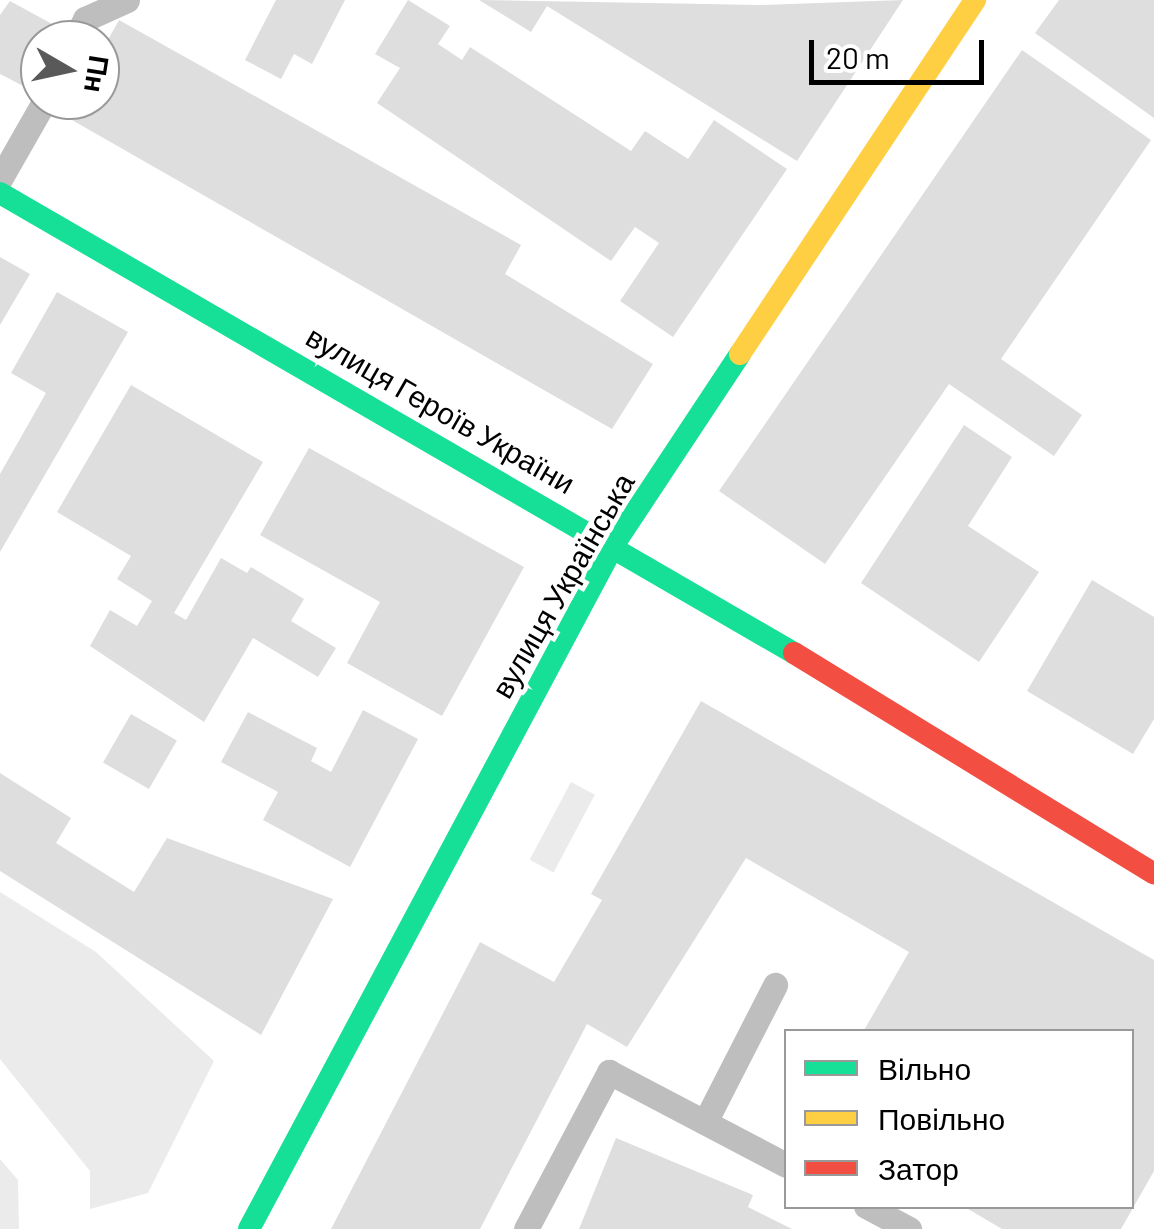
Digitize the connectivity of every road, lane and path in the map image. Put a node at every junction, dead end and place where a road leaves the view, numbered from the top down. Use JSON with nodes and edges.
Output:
{"nodes":[{"id":1,"x":127,"y":0,"type":"edge"},
{"id":2,"x":975,"y":0,"type":"edge"},
{"id":3,"x":84,"y":20,"type":"edge"},
{"id":4,"x":34,"y":120,"type":"edge"},
{"id":5,"x":0,"y":180,"type":"edge"},
{"id":6,"x":0,"y":193,"type":"edge"},
{"id":7,"x":615,"y":543,"type":"junction"},
{"id":8,"x":1154,"y":874,"type":"edge"},
{"id":9,"x":775,"y":985,"type":"dead end"},
{"id":10,"x":705,"y":1122,"type":"junction"},
{"id":11,"x":784,"y":1164,"type":"edge"},
{"id":12,"x":872,"y":1209,"type":"edge"},
{"id":13,"x":249,"y":1229,"type":"edge"},
{"id":14,"x":526,"y":1229,"type":"edge"},
{"id":15,"x":910,"y":1229,"type":"edge"}],
"edges":[{"from":1,"to":3,"type":"lane"},
{"from":2,"to":7,"type":"street","name":"вулиця Українська"},
{"from":4,"to":5,"type":"lane"},
{"from":6,"to":7,"type":"street","name":"вулиця Героїв України"},
{"from":7,"to":8,"type":"street","name":"вулиця Героїв України"},
{"from":7,"to":13,"type":"street","name":"вулиця Українська"},
{"from":9,"to":10,"type":"lane"},
{"from":10,"to":11,"type":"lane"},
{"from":10,"to":14,"type":"lane"},
{"from":12,"to":15,"type":"lane"}]}
